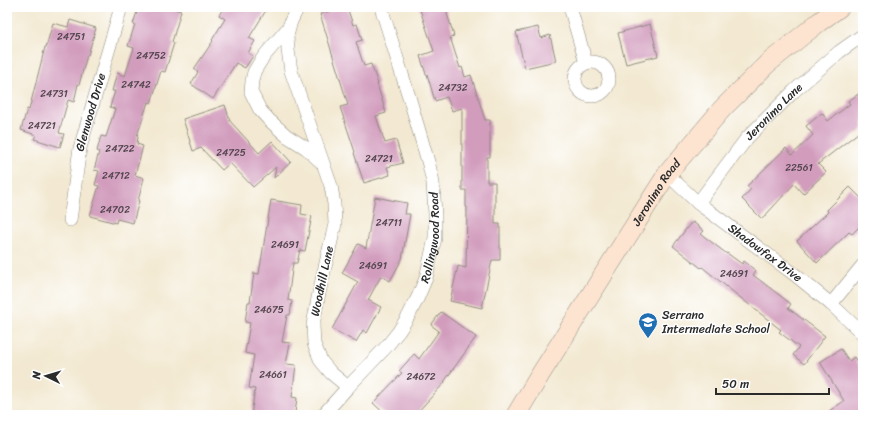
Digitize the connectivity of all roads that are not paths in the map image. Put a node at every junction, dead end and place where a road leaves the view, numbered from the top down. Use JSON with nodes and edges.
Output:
{"nodes":[{"id":1,"x":121,"y":7,"type":"edge"},
{"id":2,"x":298,"y":7,"type":"edge"},
{"id":3,"x":381,"y":7,"type":"edge"},
{"id":4,"x":570,"y":7,"type":"edge"},
{"id":5,"x":840,"y":7,"type":"edge"},
{"id":6,"x":289,"y":27,"type":"junction"},
{"id":7,"x":863,"y":35,"type":"edge"},
{"id":8,"x":586,"y":63,"type":"dead end"},
{"id":9,"x":324,"y":165,"type":"junction"},
{"id":10,"x":667,"y":174,"type":"junction"},
{"id":11,"x":698,"y":203,"type":"junction"},
{"id":12,"x":70,"y":220,"type":"dead end"},
{"id":13,"x":863,"y":265,"type":"edge"},
{"id":14,"x":831,"y":304,"type":"junction"},
{"id":15,"x":863,"y":334,"type":"edge"},
{"id":16,"x":348,"y":387,"type":"junction"},
{"id":17,"x":323,"y":415,"type":"edge"},
{"id":18,"x":516,"y":415,"type":"edge"}],
"edges":[{"from":1,"to":12,"type":"street","name":"Glenwood Drive"},
{"from":2,"to":6,"type":"street","name":"Woodhill Lane"},
{"from":3,"to":16,"type":"street","name":"Rollingwood Road"},
{"from":4,"to":8,"type":"street"},
{"from":5,"to":10,"type":"main road","name":"Jeronimo Road"},
{"from":6,"to":9,"type":"street","name":"Woodhill Lane"},
{"from":6,"to":9,"type":"street","name":"Woodhill Lane"},
{"from":7,"to":11,"type":"street","name":"Jeronimo Lane"},
{"from":9,"to":16,"type":"street","name":"Woodhill Lane"},
{"from":10,"to":11,"type":"street","name":"Shadowfax Drive"},
{"from":10,"to":18,"type":"main road","name":"Jeronimo Road"},
{"from":11,"to":14,"type":"street","name":"Shadowfax Drive"},
{"from":13,"to":14,"type":"street"},
{"from":14,"to":15,"type":"street","name":"Shadowfax Drive"},
{"from":16,"to":17,"type":"street","name":"Rollingwood Road"}]}
